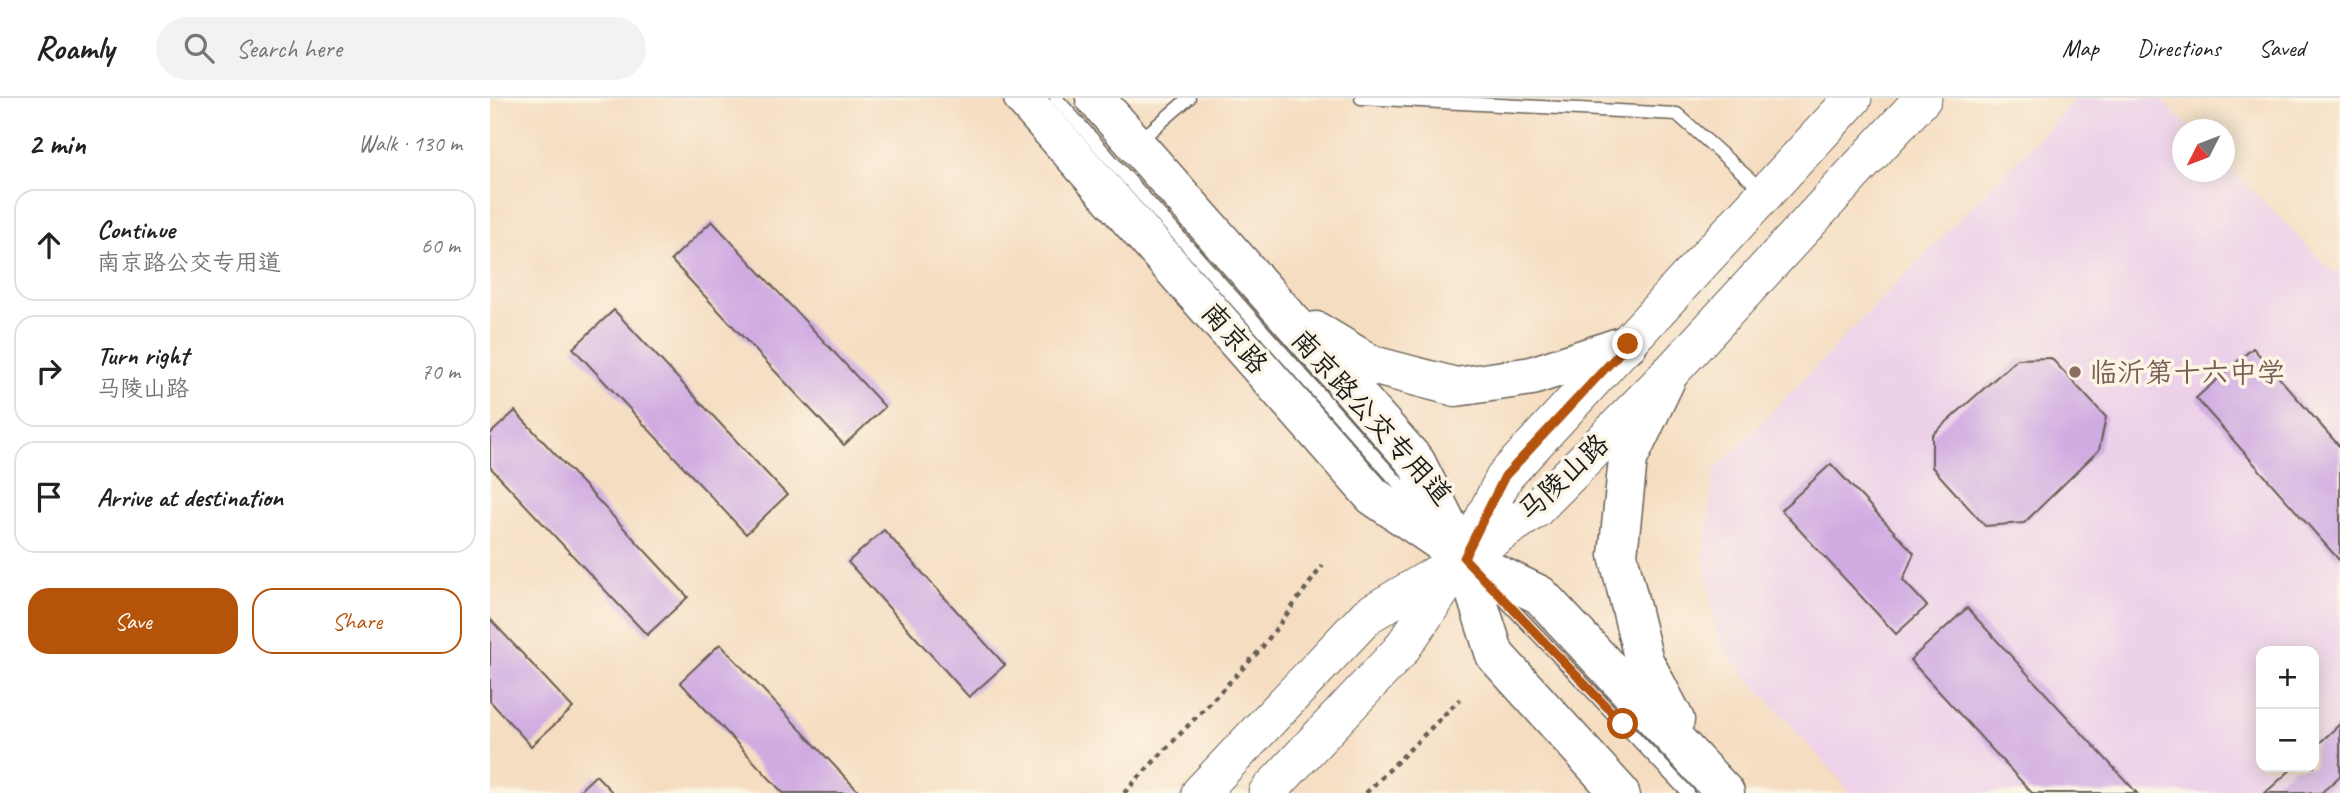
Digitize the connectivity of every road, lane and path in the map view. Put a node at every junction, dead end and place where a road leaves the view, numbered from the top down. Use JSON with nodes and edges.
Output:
{"nodes":[{"id":1,"x":1023,"y":98,"type":"edge"},
{"id":2,"x":1056,"y":98,"type":"edge"},
{"id":3,"x":1096,"y":98,"type":"edge"},
{"id":4,"x":1189,"y":98,"type":"edge"},
{"id":5,"x":1361,"y":98,"type":"edge"},
{"id":6,"x":1853,"y":98,"type":"edge"},
{"id":7,"x":1923,"y":98,"type":"edge"},
{"id":8,"x":1136,"y":144,"type":"junction"},
{"id":9,"x":1766,"y":194,"type":"junction"},
{"id":10,"x":1283,"y":312,"type":"junction"},
{"id":11,"x":1628,"y":344,"type":"junction"},
{"id":12,"x":1668,"y":375,"type":"junction"},
{"id":13,"x":1464,"y":558,"type":"junction"},
{"id":14,"x":1323,"y":565,"type":"dead end"},
{"id":15,"x":1460,"y":699,"type":"dead end"},
{"id":16,"x":1693,"y":779,"type":"edge"},
{"id":17,"x":1124,"y":793,"type":"edge"},
{"id":18,"x":1200,"y":793,"type":"edge"},
{"id":19,"x":1267,"y":793,"type":"edge"},
{"id":20,"x":1366,"y":793,"type":"edge"},
{"id":21,"x":1620,"y":793,"type":"edge"},
{"id":22,"x":1725,"y":793,"type":"edge"}],
"edges":[{"from":1,"to":13,"type":"highway","name":"南京路"},
{"from":2,"to":13,"type":"lane","name":"南京路公交专用道"},
{"from":3,"to":8,"type":"highway","name":"南京路"},
{"from":4,"to":8,"type":"lane"},
{"from":5,"to":9,"type":"lane"},
{"from":6,"to":9,"type":"main road","name":"马陵山路"},
{"from":7,"to":12,"type":"main road","name":"马陵山路"},
{"from":8,"to":10,"type":"highway","name":"南京路"},
{"from":9,"to":11,"type":"main road","name":"马陵山路"},
{"from":10,"to":11,"type":"highway"},
{"from":10,"to":13,"type":"highway","name":"南京路"},
{"from":11,"to":13,"type":"main road","name":"马陵山路"},
{"from":12,"to":13,"type":"main road","name":"马陵山路"},
{"from":12,"to":16,"type":"highway"},
{"from":13,"to":16,"type":"highway","name":"南京路"},
{"from":13,"to":18,"type":"main road"},
{"from":13,"to":19,"type":"main road"},
{"from":13,"to":21,"type":"highway","name":"南京路"},
{"from":14,"to":17,"type":"path"},
{"from":15,"to":20,"type":"path"},
{"from":16,"to":22,"type":"highway","name":"南京路"}]}
